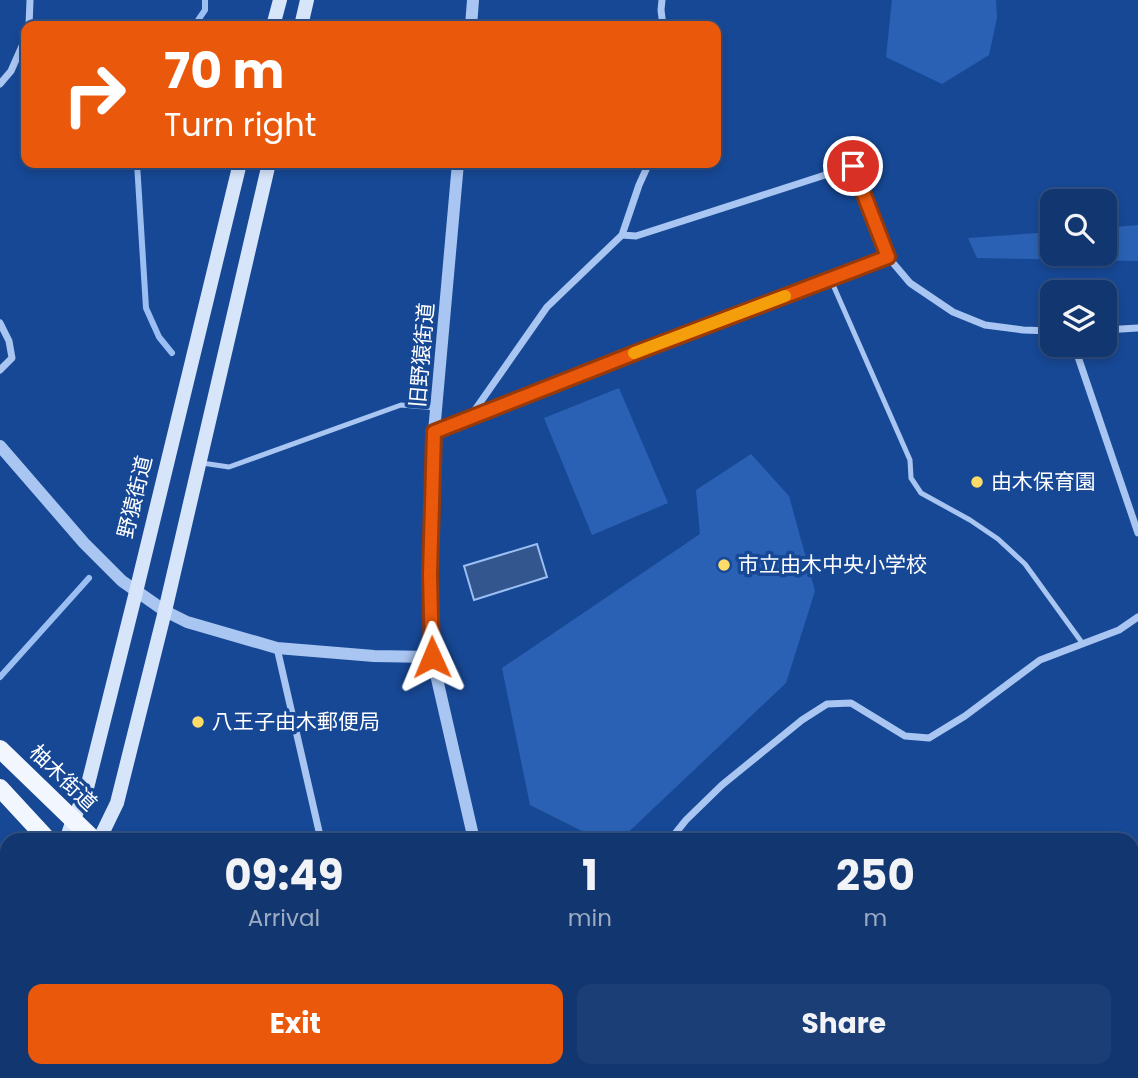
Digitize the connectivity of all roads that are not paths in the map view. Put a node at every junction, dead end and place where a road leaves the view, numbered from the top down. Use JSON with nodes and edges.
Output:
{"nodes":[{"id":1,"x":30,"y":0,"type":"edge"},
{"id":2,"x":280,"y":0,"type":"edge"},
{"id":3,"x":307,"y":0,"type":"edge"},
{"id":4,"x":473,"y":0,"type":"edge"},
{"id":5,"x":662,"y":0,"type":"edge"},
{"id":6,"x":29,"y":21,"type":"edge"},
{"id":7,"x":274,"y":21,"type":"edge"},
{"id":8,"x":302,"y":21,"type":"edge"},
{"id":9,"x":471,"y":21,"type":"edge"},
{"id":10,"x":663,"y":21,"type":"edge"},
{"id":11,"x":21,"y":48,"type":"edge"},
{"id":12,"x":0,"y":84,"type":"edge"},
{"id":13,"x":853,"y":166,"type":"joint"},
{"id":14,"x":239,"y":168,"type":"edge"},
{"id":15,"x":268,"y":168,"type":"edge"},
{"id":16,"x":458,"y":168,"type":"edge"},
{"id":17,"x":647,"y":168,"type":"edge"},
{"id":18,"x":622,"y":235,"type":"junction"},
{"id":19,"x":888,"y":257,"type":"junction"},
{"id":20,"x":830,"y":278,"type":"junction"},
{"id":21,"x":0,"y":323,"type":"edge"},
{"id":22,"x":1138,"y":328,"type":"edge"},
{"id":23,"x":1117,"y":329,"type":"edge"},
{"id":24,"x":1040,"y":331,"type":"edge"},
{"id":25,"x":1078,"y":357,"type":"edge"},
{"id":26,"x":0,"y":370,"type":"edge"},
{"id":27,"x":437,"y":408,"type":"junction"},
{"id":28,"x":469,"y":417,"type":"junction"},
{"id":29,"x":434,"y":432,"type":"junction"},
{"id":30,"x":0,"y":446,"type":"edge"},
{"id":31,"x":199,"y":463,"type":"junction"},
{"id":32,"x":1138,"y":533,"type":"edge"},
{"id":33,"x":136,"y":592,"type":"junction"},
{"id":34,"x":165,"y":611,"type":"junction"},
{"id":35,"x":1138,"y":617,"type":"edge"},
{"id":36,"x":1083,"y":644,"type":"junction"},
{"id":37,"x":276,"y":648,"type":"junction"},
{"id":38,"x":432,"y":657,"type":"junction"},
{"id":39,"x":0,"y":749,"type":"edge"},
{"id":40,"x":0,"y":788,"type":"edge"},
{"id":41,"x":73,"y":820,"type":"junction"},
{"id":42,"x":42,"y":833,"type":"edge"},
{"id":43,"x":68,"y":833,"type":"edge"},
{"id":44,"x":87,"y":833,"type":"edge"},
{"id":45,"x":103,"y":833,"type":"edge"},
{"id":46,"x":319,"y":833,"type":"edge"},
{"id":47,"x":472,"y":833,"type":"edge"},
{"id":48,"x":676,"y":833,"type":"edge"}],
"edges":[{"from":1,"to":6,"type":"street"},
{"from":2,"to":7,"type":"main road"},
{"from":3,"to":8,"type":"main road"},
{"from":4,"to":9,"type":"street"},
{"from":5,"to":10,"type":"street"},
{"from":11,"to":12,"type":"street"},
{"from":13,"to":18,"type":"street"},
{"from":13,"to":19,"type":"lane"},
{"from":14,"to":33,"type":"main road","name":"野猿街道"},
{"from":15,"to":31,"type":"main road"},
{"from":16,"to":27,"type":"street","name":"旧野猿街道"},
{"from":17,"to":18,"type":"street"},
{"from":18,"to":28,"type":"street"},
{"from":19,"to":20,"type":"street"},
{"from":19,"to":24,"type":"street"},
{"from":20,"to":28,"type":"street"},
{"from":20,"to":36,"type":"lane"},
{"from":21,"to":26,"type":"street"},
{"from":22,"to":23,"type":"street"},
{"from":25,"to":32,"type":"street"},
{"from":27,"to":29,"type":"street","name":"旧野猿街道"},
{"from":27,"to":31,"type":"lane"},
{"from":28,"to":29,"type":"street"},
{"from":29,"to":38,"type":"street","name":"旧野猿街道"},
{"from":30,"to":33,"type":"street"},
{"from":31,"to":34,"type":"main road"},
{"from":33,"to":34,"type":"street"},
{"from":33,"to":41,"type":"main road","name":"野猿街道"},
{"from":34,"to":37,"type":"street"},
{"from":34,"to":45,"type":"main road"},
{"from":35,"to":36,"type":"street"},
{"from":36,"to":48,"type":"street"},
{"from":37,"to":38,"type":"street"},
{"from":37,"to":46,"type":"street"},
{"from":38,"to":47,"type":"street","name":"旧野猿街道"},
{"from":39,"to":41,"type":"main road","name":"柚木街道"},
{"from":40,"to":42,"type":"main road"},
{"from":41,"to":43,"type":"main road","name":"野猿街道"},
{"from":41,"to":44,"type":"main road","name":"柚木街道"}]}
